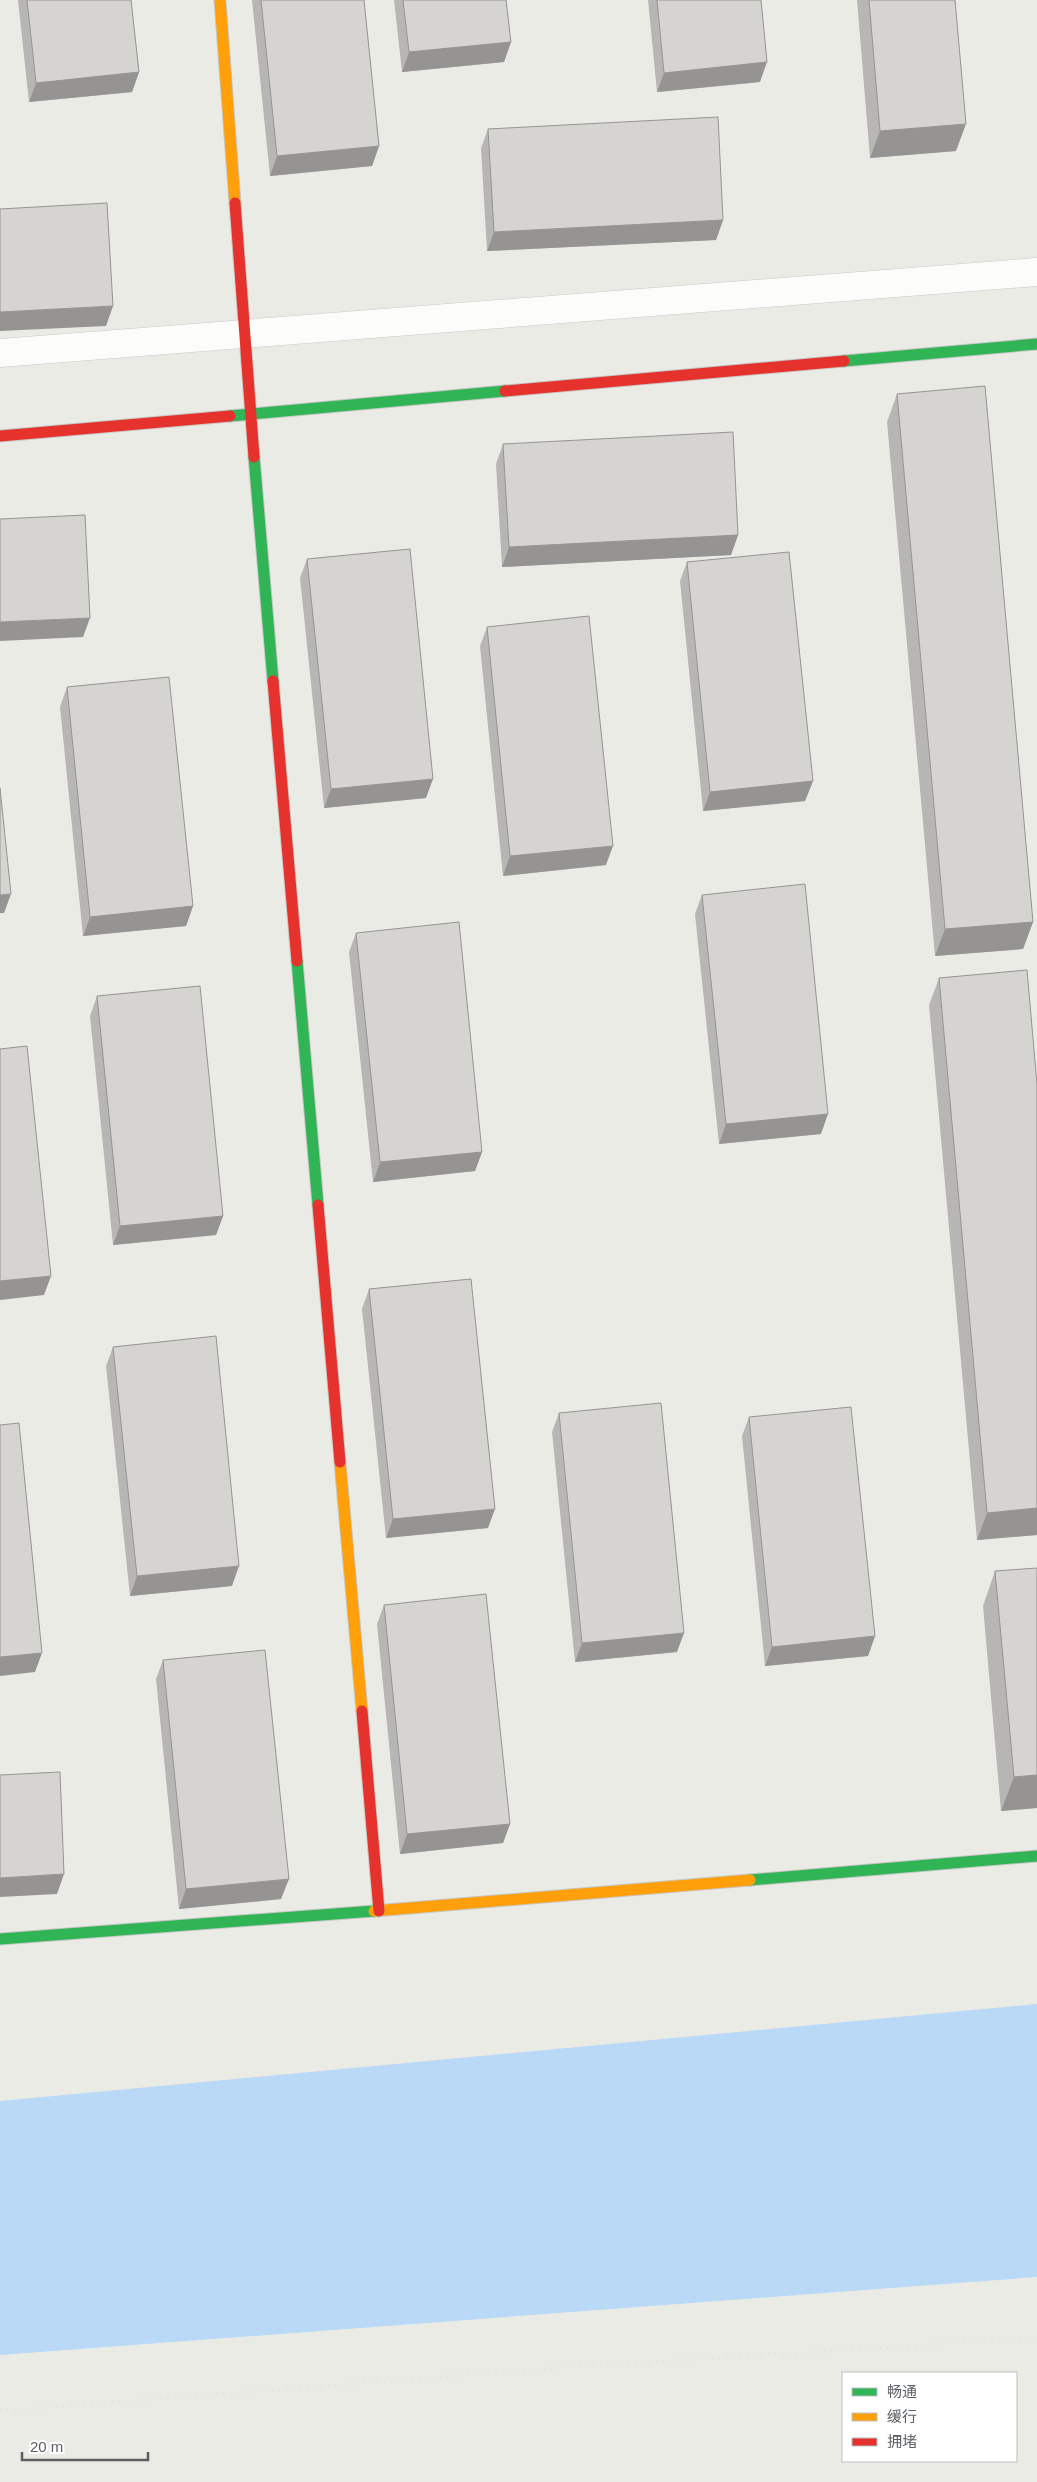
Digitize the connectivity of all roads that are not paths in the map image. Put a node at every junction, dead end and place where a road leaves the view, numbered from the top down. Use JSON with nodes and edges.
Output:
{"nodes":[{"id":1,"x":220,"y":0,"type":"edge"},
{"id":2,"x":1037,"y":272,"type":"edge"},
{"id":3,"x":244,"y":332,"type":"junction"},
{"id":4,"x":1037,"y":344,"type":"edge"},
{"id":5,"x":0,"y":353,"type":"edge"},
{"id":6,"x":250,"y":412,"type":"junction"},
{"id":7,"x":0,"y":436,"type":"edge"},
{"id":8,"x":1037,"y":1856,"type":"edge"},
{"id":9,"x":379,"y":1911,"type":"junction"},
{"id":10,"x":0,"y":1939,"type":"edge"}],
"edges":[{"from":1,"to":3,"type":"street"},
{"from":2,"to":3,"type":"street"},
{"from":3,"to":5,"type":"street"},
{"from":3,"to":6,"type":"street"},
{"from":4,"to":6,"type":"street"},
{"from":6,"to":7,"type":"street"},
{"from":6,"to":9,"type":"street"},
{"from":8,"to":9,"type":"street"},
{"from":9,"to":10,"type":"street"}]}
